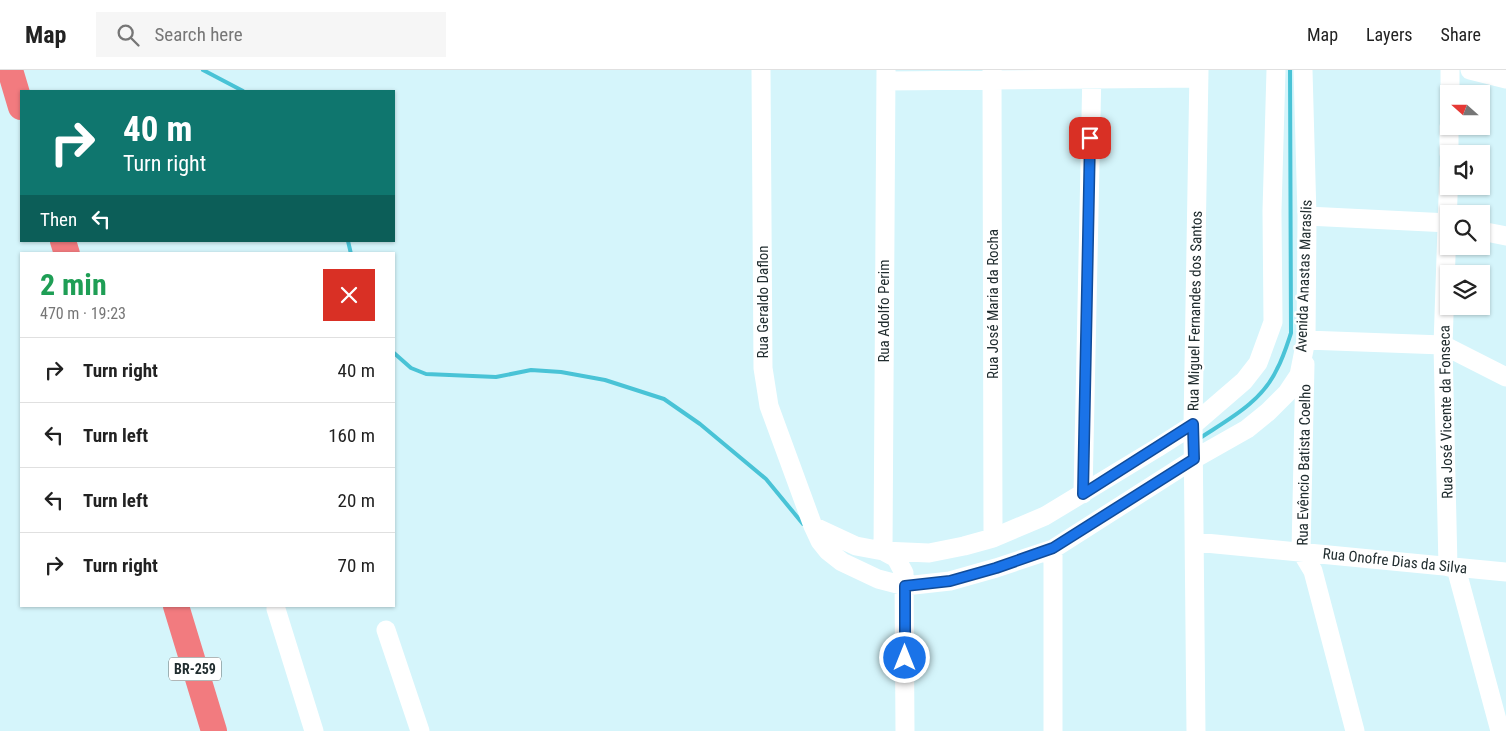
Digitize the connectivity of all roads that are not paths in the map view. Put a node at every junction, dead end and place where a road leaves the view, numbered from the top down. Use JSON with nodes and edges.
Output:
{"nodes":[{"id":1,"x":10,"y":70,"type":"edge"},
{"id":2,"x":761,"y":70,"type":"edge"},
{"id":3,"x":1276,"y":70,"type":"edge"},
{"id":4,"x":1304,"y":70,"type":"edge"},
{"id":5,"x":1450,"y":70,"type":"edge"},
{"id":6,"x":1470,"y":70,"type":"edge"},
{"id":7,"x":1092,"y":74,"type":"edge"},
{"id":8,"x":1199,"y":74,"type":"edge"},
{"id":9,"x":886,"y":75,"type":"edge"},
{"id":10,"x":992,"y":75,"type":"edge"},
{"id":11,"x":1506,"y":79,"type":"edge"},
{"id":12,"x":1450,"y":85,"type":"edge"},
{"id":13,"x":20,"y":104,"type":"edge"},
{"id":14,"x":1307,"y":216,"type":"junction"},
{"id":15,"x":1440,"y":223,"type":"edge"},
{"id":16,"x":1490,"y":233,"type":"edge"},
{"id":17,"x":1506,"y":236,"type":"edge"},
{"id":18,"x":1447,"y":255,"type":"edge"},
{"id":19,"x":1306,"y":340,"type":"junction"},
{"id":20,"x":1443,"y":345,"type":"junction"},
{"id":21,"x":1506,"y":377,"type":"edge"},
{"id":22,"x":1193,"y":424,"type":"junction"},
{"id":23,"x":1194,"y":459,"type":"junction"},
{"id":24,"x":1083,"y":494,"type":"junction"},
{"id":25,"x":813,"y":526,"type":"junction"},
{"id":26,"x":993,"y":538,"type":"junction"},
{"id":27,"x":1195,"y":542,"type":"junction"},
{"id":28,"x":1053,"y":548,"type":"junction"},
{"id":29,"x":883,"y":551,"type":"junction"},
{"id":30,"x":1301,"y":551,"type":"junction"},
{"id":31,"x":1452,"y":568,"type":"junction"},
{"id":32,"x":1506,"y":572,"type":"edge"},
{"id":33,"x":905,"y":586,"type":"junction"},
{"id":34,"x":176,"y":607,"type":"edge"},
{"id":35,"x":276,"y":609,"type":"dead end"},
{"id":36,"x":386,"y":630,"type":"dead end"},
{"id":37,"x":214,"y":731,"type":"edge"},
{"id":38,"x":314,"y":731,"type":"edge"},
{"id":39,"x":420,"y":731,"type":"edge"},
{"id":40,"x":906,"y":731,"type":"edge"},
{"id":41,"x":1054,"y":731,"type":"edge"},
{"id":42,"x":1196,"y":731,"type":"edge"},
{"id":43,"x":1354,"y":731,"type":"edge"},
{"id":44,"x":1500,"y":731,"type":"edge"}],
"edges":[{"from":1,"to":13,"type":"highway"},
{"from":2,"to":25,"type":"street","name":"Rua Geraldo Daflon"},
{"from":3,"to":22,"type":"street","name":"Avenida Anastas Maraslis"},
{"from":4,"to":14,"type":"street","name":"Avenida Anastas Maraslis"},
{"from":5,"to":12,"type":"street"},
{"from":6,"to":11,"type":"street"},
{"from":7,"to":8,"type":"street"},
{"from":7,"to":10,"type":"street"},
{"from":7,"to":24,"type":"street"},
{"from":8,"to":22,"type":"street","name":"Rua Miguel Fernandes dos Santos"},
{"from":9,"to":10,"type":"street"},
{"from":9,"to":29,"type":"street","name":"Rua Adolfo Perim"},
{"from":10,"to":26,"type":"street","name":"Rua José Maria da Rocha"},
{"from":14,"to":15,"type":"street"},
{"from":14,"to":19,"type":"street","name":"Avenida Anastas Maraslis"},
{"from":16,"to":17,"type":"street"},
{"from":18,"to":20,"type":"street","name":"Rua José Vicente da Fonseca"},
{"from":19,"to":20,"type":"street"},
{"from":19,"to":23,"type":"street","name":"Avenida Anastas Maraslis"},
{"from":19,"to":30,"type":"street","name":"Rua Evêncio Batista Coelho"},
{"from":20,"to":21,"type":"street"},
{"from":20,"to":31,"type":"street","name":"Rua José Vicente da Fonseca"},
{"from":22,"to":23,"type":"street","name":"Rua Miguel Fernandes dos Santos"},
{"from":22,"to":24,"type":"street","name":"Avenida Anastas Maraslis"},
{"from":23,"to":27,"type":"street","name":"Rua Miguel Fernandes dos Santos"},
{"from":23,"to":28,"type":"street","name":"Avenida Anastas Maraslis"},
{"from":24,"to":26,"type":"street","name":"Avenida Anastas Maraslis"},
{"from":25,"to":29,"type":"street","name":"Avenida Anastas Maraslis"},
{"from":25,"to":33,"type":"street","name":"Rua Geraldo Daflon"},
{"from":26,"to":29,"type":"street","name":"Avenida Anastas Maraslis"},
{"from":27,"to":30,"type":"street","name":"Rua Onofre Dias da Silva"},
{"from":27,"to":42,"type":"street","name":"Rua Miguel Fernandes dos Santos"},
{"from":28,"to":33,"type":"street","name":"Avenida Anastas Maraslis"},
{"from":28,"to":41,"type":"street"},
{"from":29,"to":33,"type":"street"},
{"from":30,"to":31,"type":"street","name":"Rua Onofre Dias da Silva"},
{"from":30,"to":43,"type":"street","name":"Rua Evêncio Batista Coelho"},
{"from":31,"to":32,"type":"street","name":"Rua Onofre Dias da Silva"},
{"from":31,"to":44,"type":"street","name":"Rua José Vicente da Fonseca"},
{"from":33,"to":40,"type":"street"},
{"from":34,"to":37,"type":"highway","number":"BR-259"},
{"from":35,"to":38,"type":"street"},
{"from":36,"to":39,"type":"street"}]}
